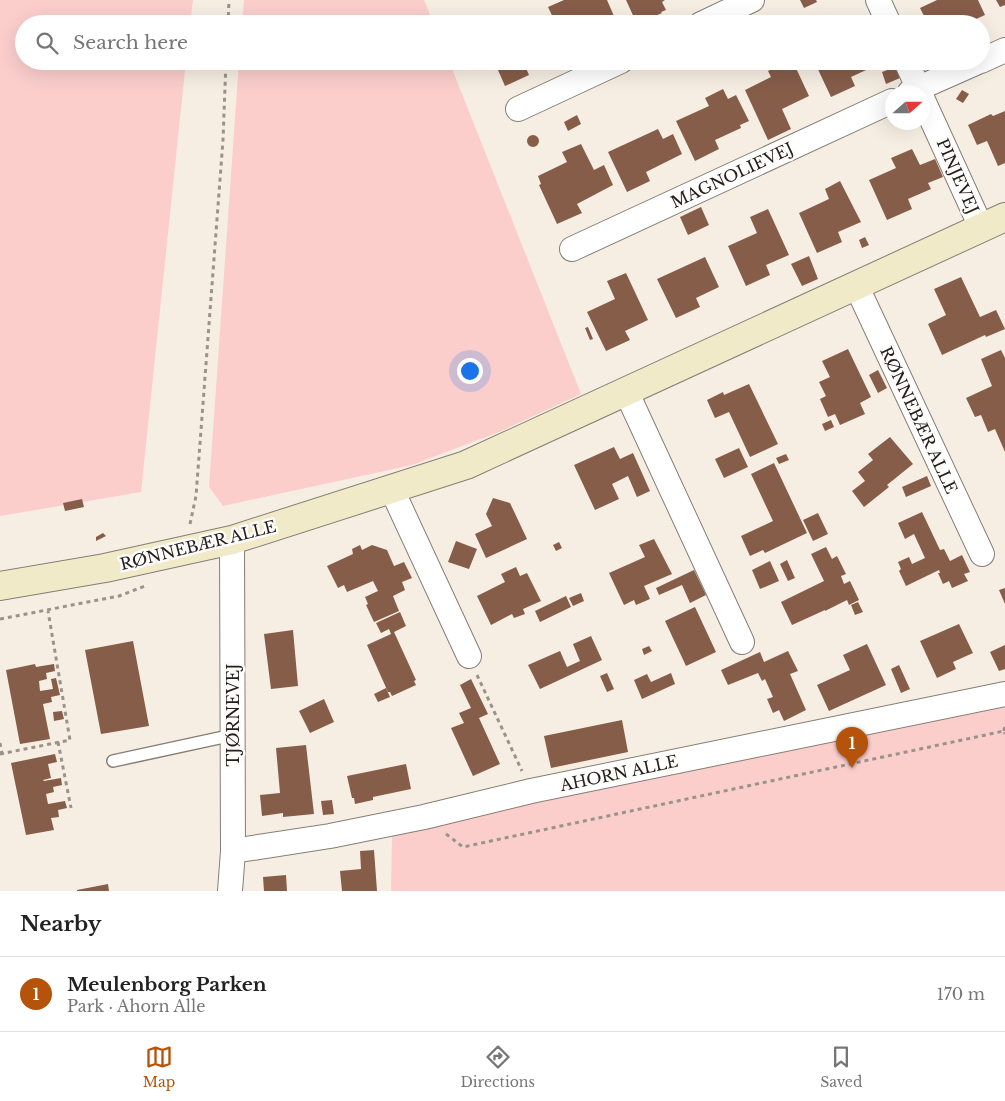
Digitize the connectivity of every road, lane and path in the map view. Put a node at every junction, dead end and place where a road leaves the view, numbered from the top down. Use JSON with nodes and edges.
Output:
{"nodes":[{"id":1,"x":229,"y":0,"type":"edge"},
{"id":2,"x":752,"y":0,"type":"edge"},
{"id":3,"x":878,"y":0,"type":"edge"},
{"id":4,"x":228,"y":15,"type":"edge"},
{"id":5,"x":720,"y":15,"type":"edge"},
{"id":6,"x":885,"y":15,"type":"edge"},
{"id":7,"x":1005,"y":50,"type":"edge"},
{"id":8,"x":990,"y":57,"type":"edge"},
{"id":9,"x":226,"y":70,"type":"edge"},
{"id":10,"x":602,"y":70,"type":"edge"},
{"id":11,"x":909,"y":70,"type":"edge"},
{"id":12,"x":963,"y":70,"type":"edge"},
{"id":13,"x":915,"y":85,"type":"edge"},
{"id":14,"x":930,"y":87,"type":"edge"},
{"id":15,"x":885,"y":104,"type":"edge"},
{"id":16,"x":518,"y":109,"type":"dead end"},
{"id":17,"x":930,"y":114,"type":"edge"},
{"id":18,"x":993,"y":222,"type":"edge"},
{"id":19,"x":572,"y":249,"type":"dead end"},
{"id":20,"x":856,"y":285,"type":"junction"},
{"id":21,"x":626,"y":391,"type":"junction"},
{"id":22,"x":392,"y":490,"type":"junction"},
{"id":23,"x":189,"y":528,"type":"dead end"},
{"id":24,"x":232,"y":540,"type":"junction"},
{"id":25,"x":982,"y":554,"type":"dead end"},
{"id":26,"x":0,"y":586,"type":"edge"},
{"id":27,"x":48,"y":611,"type":"dead end"},
{"id":28,"x":742,"y":642,"type":"dead end"},
{"id":29,"x":469,"y":656,"type":"joint"},
{"id":30,"x":1005,"y":694,"type":"edge"},
{"id":31,"x":1005,"y":724,"type":"edge"},
{"id":32,"x":1004,"y":732,"type":"edge"},
{"id":33,"x":233,"y":735,"type":"junction"},
{"id":34,"x":58,"y":742,"type":"junction"},
{"id":35,"x":0,"y":744,"type":"edge"},
{"id":36,"x":1,"y":754,"type":"edge"},
{"id":37,"x":114,"y":761,"type":"dead end"},
{"id":38,"x":531,"y":791,"type":"junction"},
{"id":39,"x":70,"y":808,"type":"dead end"},
{"id":40,"x":424,"y":817,"type":"junction"},
{"id":41,"x":233,"y":851,"type":"junction"},
{"id":42,"x":230,"y":891,"type":"edge"}],
"edges":[{"from":1,"to":4,"type":"path"},
{"from":2,"to":5,"type":"street"},
{"from":3,"to":6,"type":"street"},
{"from":7,"to":8,"type":"street"},
{"from":9,"to":23,"type":"path"},
{"from":10,"to":16,"type":"street"},
{"from":11,"to":13,"type":"street","name":"PINJEVEJ"},
{"from":12,"to":14,"type":"street"},
{"from":15,"to":19,"type":"street","name":"MAGNOLIEVEJ"},
{"from":17,"to":18,"type":"street","name":"PINJEVEJ"},
{"from":18,"to":20,"type":"main road","name":"RØNNEBÆR ALLE"},
{"from":20,"to":21,"type":"main road","name":"RØNNEBÆR ALLE"},
{"from":20,"to":25,"type":"street","name":"RØNNEBÆR ALLE"},
{"from":21,"to":22,"type":"main road","name":"RØNNEBÆR ALLE"},
{"from":21,"to":28,"type":"street"},
{"from":22,"to":24,"type":"main road","name":"RØNNEBÆR ALLE"},
{"from":22,"to":29,"type":"street"},
{"from":24,"to":26,"type":"main road","name":"RØNNEBÆR ALLE"},
{"from":24,"to":33,"type":"street","name":"TJØRNEVEJ"},
{"from":27,"to":34,"type":"path"},
{"from":29,"to":38,"type":"path"},
{"from":30,"to":38,"type":"street","name":"AHORN ALLE"},
{"from":31,"to":32,"type":"path"},
{"from":32,"to":40,"type":"path"},
{"from":33,"to":37,"type":"lane"},
{"from":33,"to":41,"type":"street","name":"TJØRNEVEJ"},
{"from":34,"to":36,"type":"path"},
{"from":34,"to":39,"type":"path"},
{"from":35,"to":36,"type":"path"},
{"from":38,"to":40,"type":"street","name":"AHORN ALLE"},
{"from":40,"to":41,"type":"street","name":"AHORN ALLE"},
{"from":41,"to":42,"type":"street","name":"TJØRNEVEJ"}]}
